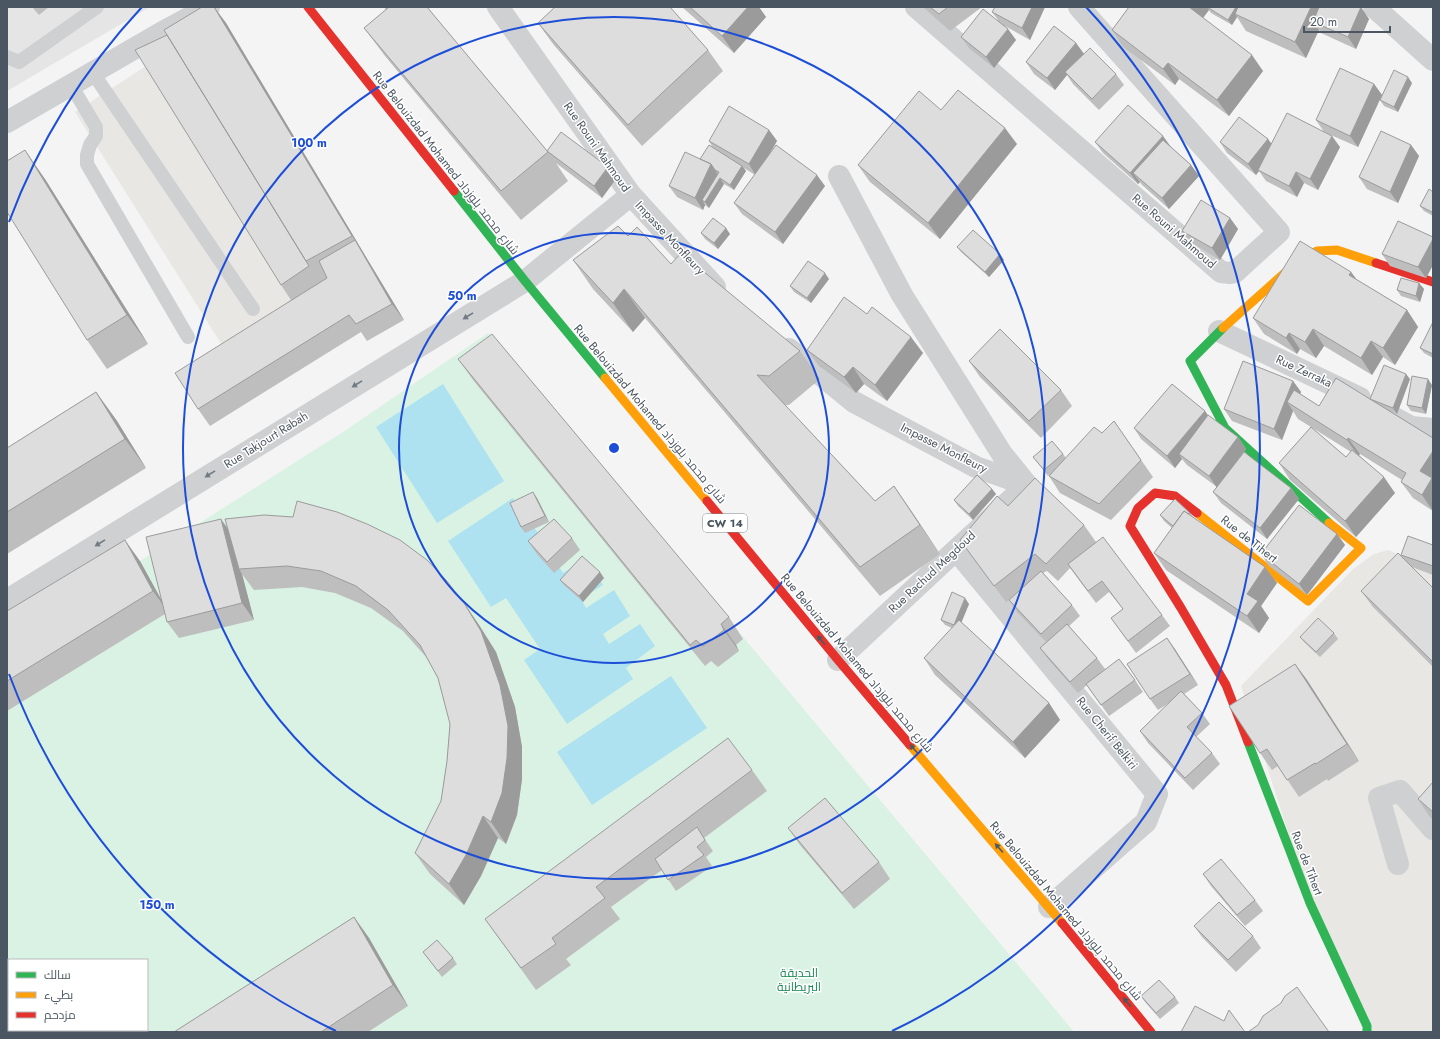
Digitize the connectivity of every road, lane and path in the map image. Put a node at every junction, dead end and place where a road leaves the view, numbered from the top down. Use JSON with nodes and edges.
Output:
{"nodes":[{"id":1,"x":97,"y":7,"type":"edge"},
{"id":2,"x":209,"y":7,"type":"edge"},
{"id":3,"x":308,"y":7,"type":"edge"},
{"id":4,"x":498,"y":7,"type":"edge"},
{"id":5,"x":916,"y":7,"type":"edge"},
{"id":6,"x":1079,"y":7,"type":"edge"},
{"id":7,"x":1374,"y":7,"type":"edge"},
{"id":8,"x":7,"y":57,"type":"edge"},
{"id":9,"x":1433,"y":60,"type":"edge"},
{"id":10,"x":93,"y":73,"type":"junction"},
{"id":11,"x":71,"y":85,"type":"junction"},
{"id":12,"x":7,"y":122,"type":"edge"},
{"id":13,"x":838,"y":176,"type":"dead end"},
{"id":14,"x":631,"y":195,"type":"junction"},
{"id":15,"x":525,"y":281,"type":"junction"},
{"id":16,"x":1433,"y":282,"type":"edge"},
{"id":17,"x":731,"y":302,"type":"edge"},
{"id":18,"x":253,"y":309,"type":"dead end"},
{"id":19,"x":1219,"y":331,"type":"junction"},
{"id":20,"x":188,"y":337,"type":"dead end"},
{"id":21,"x":774,"y":337,"type":"edge"},
{"id":22,"x":1433,"y":429,"type":"edge"},
{"id":23,"x":1027,"y":485,"type":"junction"},
{"id":24,"x":956,"y":550,"type":"junction"},
{"id":25,"x":7,"y":600,"type":"edge"},
{"id":26,"x":838,"y":660,"type":"junction"},
{"id":27,"x":1433,"y":829,"type":"edge"},
{"id":28,"x":1398,"y":864,"type":"dead end"},
{"id":29,"x":1049,"y":907,"type":"junction"},
{"id":30,"x":1151,"y":1032,"type":"edge"},
{"id":31,"x":1367,"y":1032,"type":"edge"}],
"edges":[{"from":1,"to":8,"type":"lane"},
{"from":2,"to":10,"type":"street"},
{"from":3,"to":15,"type":"street","name":"Rue Belouizdad Mohamed شارع محمد بلوزداد","number":"CW 14"},
{"from":4,"to":14,"type":"street","name":"Rue Rouni Mahmoud"},
{"from":5,"to":6,"type":"street","name":"Rue Rouni Mahmoud"},
{"from":7,"to":9,"type":"street"},
{"from":10,"to":11,"type":"street"},
{"from":10,"to":18,"type":"lane"},
{"from":11,"to":12,"type":"street"},
{"from":11,"to":20,"type":"lane"},
{"from":13,"to":23,"type":"street","name":"Impasse Monfleury"},
{"from":14,"to":15,"type":"street","name":"Rue Rouni Mahmoud"},
{"from":14,"to":17,"type":"street","name":"Impasse Monfleury"},
{"from":15,"to":25,"type":"street","name":"Rue Takjourt Rabah","one_way":true},
{"from":26,"to":15,"type":"street","name":"Rue Belouizdad Mohamed شارع محمد بلوزداد","number":"CW 14","one_way":true},
{"from":16,"to":19,"type":"street","name":"Rue de Tihert"},
{"from":19,"to":22,"type":"street","name":"Rue Zerraka"},
{"from":19,"to":31,"type":"street","name":"Rue de Tihert"},
{"from":21,"to":23,"type":"street","name":"Impasse Monfleury"},
{"from":23,"to":24,"type":"street","name":"Rue Rachud Megdoud"},
{"from":24,"to":26,"type":"street","name":"Rue Rachud Megdoud"},
{"from":24,"to":29,"type":"street","name":"Rue Cherif Belkiri"},
{"from":29,"to":26,"type":"street","name":"Rue Belouizdad Mohamed شارع محمد بلوزداد","number":"CW 14","one_way":true},
{"from":27,"to":28,"type":"street"},
{"from":30,"to":29,"type":"street","name":"Rue Belouizdad Mohamed شارع محمد بلوزداد","number":"CW 14","one_way":true}]}
